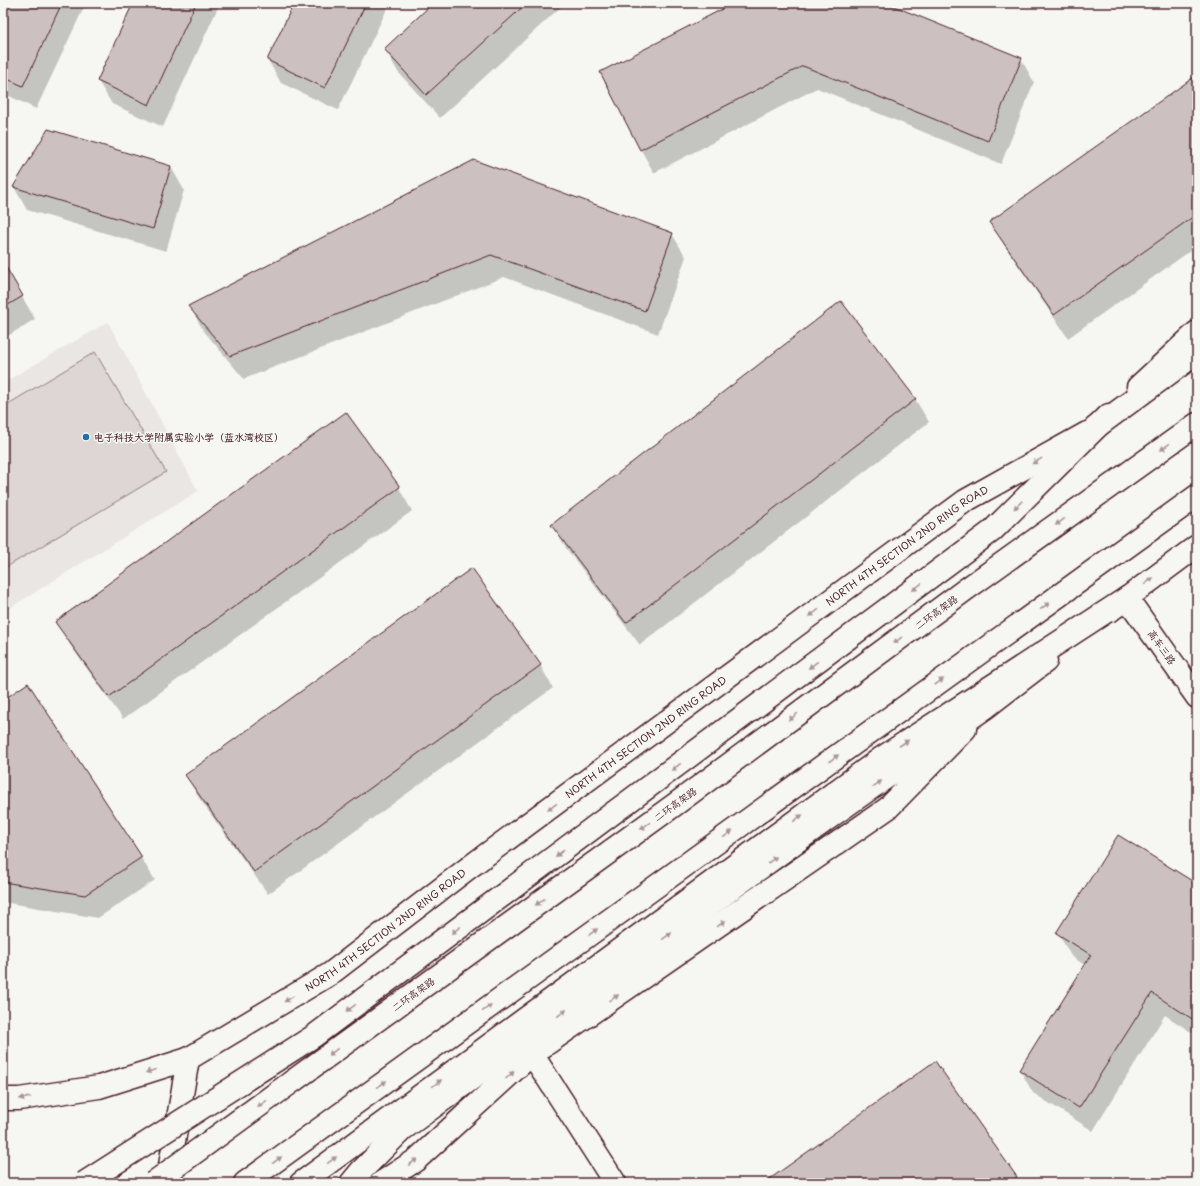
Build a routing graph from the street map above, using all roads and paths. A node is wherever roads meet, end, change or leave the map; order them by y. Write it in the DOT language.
graph roads {
  1 [pos="1197,332"];
  2 [pos="1197,353"];
  3 [pos="1197,424"];
  4 [pos="1095,428"];
  5 [pos="1197,496"];
  6 [pos="1197,546"];
  7 [pos="1126,598"];
  8 [pos="1197,697"];
  9 [pos="531,1045"];
  10 [pos="188,1059"];
  11 [pos="3,1099"];
  12 [pos="84,1183"];
  13 [pos="153,1183"];
  14 [pos="167,1183"];
  15 [pos="245,1183"];
  16 [pos="301,1183"];
  17 [pos="351,1183"];
  18 [pos="381,1183"];
  19 [pos="615,1183"];
  1 -- 4 [label="main road, NORTH 4TH SECTION 2ND RING ROAD"];
  2 -- 4 [label="main road"];
  3 -- 13 [label="main road, 二环高架路, one-way, bridge"];
  4 -- 10 [label="main road, NORTH 4TH SECTION 2ND RING ROAD, one-way"];
  4 -- 12 [label="main road, one-way, bridge"];
  15 -- 5 [label="main road, one-way"];
  7 -- 6 [label="main road, one-way"];
  7 -- 8 [label="main road, 高车三路"];
  9 -- 7 [label="main road, one-way"];
  16 -- 7 [label="main road, one-way"];
  9 -- 17 [label="main road"];
  18 -- 9 [label="main road, one-way"];
  9 -- 19 [label="main road"];
  10 -- 11 [label="main road, NORTH 4TH SECTION 2ND RING ROAD, one-way"];
  10 -- 14 [label="main road"];
}
